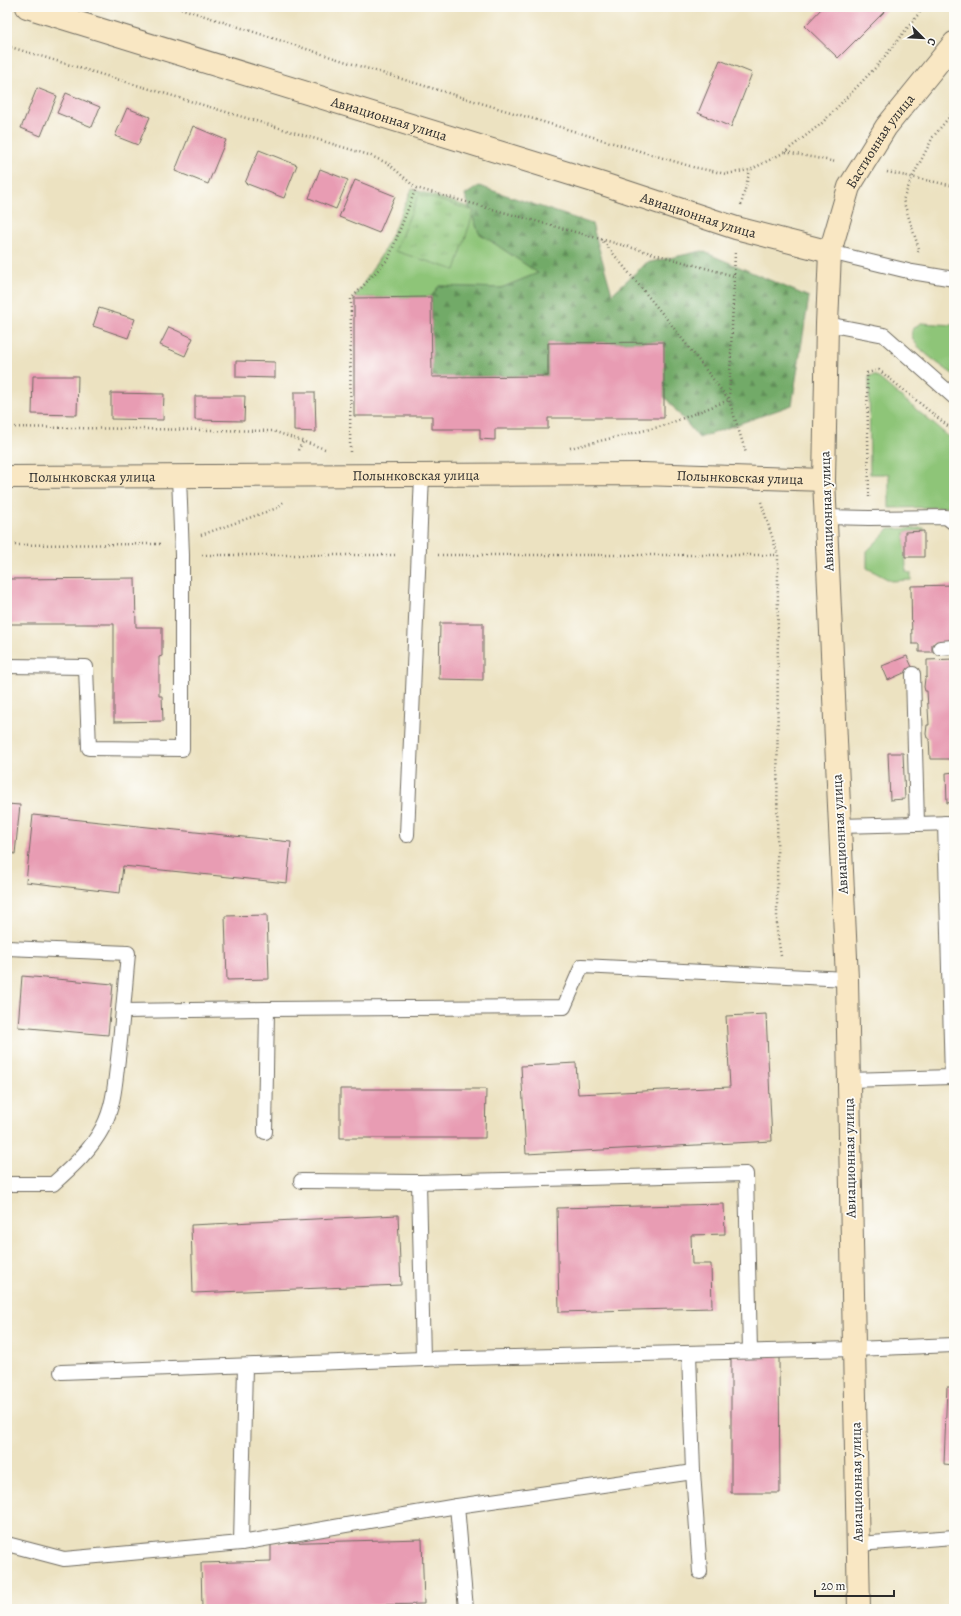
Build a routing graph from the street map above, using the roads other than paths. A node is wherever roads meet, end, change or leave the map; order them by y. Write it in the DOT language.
graph roads {
  1 [pos="27,7"];
  2 [pos="954,43"];
  3 [pos="830,252"];
  4 [pos="954,279"];
  5 [pos="827,324"];
  6 [pos="954,397"];
  7 [pos="422,475"];
  8 [pos="7,476"];
  9 [pos="179,477"];
  10 [pos="824,480"];
  11 [pos="826,517"];
  12 [pos="954,523"];
  13 [pos="7,666"];
  14 [pos="913,674"];
  15 [pos="950,823"];
  16 [pos="917,824"];
  17 [pos="840,826"];
  18 [pos="407,835"];
  19 [pos="7,948"];
  20 [pos="847,979"];
  21 [pos="267,1009"];
  22 [pos="124,1011"];
  23 [pos="953,1078"];
  24 [pos="849,1080"];
  25 [pos="265,1132"];
  26 [pos="301,1181"];
  27 [pos="419,1182"];
  28 [pos="7,1184"];
  29 [pos="954,1344"];
  30 [pos="854,1349"];
  31 [pos="750,1352"];
  32 [pos="689,1353"];
  33 [pos="423,1360"];
  34 [pos="245,1366"];
  35 [pos="61,1372"];
  36 [pos="693,1472"];
  37 [pos="457,1506"];
  38 [pos="954,1537"];
  39 [pos="241,1543"];
  40 [pos="7,1544"];
  41 [pos="858,1544"];
  42 [pos="700,1572"];
  43 [pos="466,1609"];
  44 [pos="859,1609"];
  1 -- 3 [label="main road, Авиационная улица"];
  2 -- 3 [label="main road, Бастионная улица"];
  3 -- 4 [label="lane"];
  3 -- 5 [label="main road, Авиационная улица"];
  5 -- 6 [label="lane"];
  5 -- 10 [label="main road, Авиационная улица"];
  7 -- 9 [label="main road, Полынковская улица"];
  7 -- 10 [label="main road, Полынковская улица"];
  7 -- 18 [label="lane"];
  8 -- 9 [label="main road, Полынковская улица"];
  9 -- 13 [label="lane"];
  10 -- 11 [label="main road, Авиационная улица"];
  11 -- 12 [label="lane"];
  11 -- 17 [label="main road, Авиационная улица"];
  14 -- 16 [label="lane"];
  15 -- 16 [label="lane"];
  15 -- 23 [label="lane"];
  16 -- 17 [label="lane"];
  17 -- 20 [label="main road, Авиационная улица"];
  19 -- 22 [label="lane"];
  20 -- 21 [label="lane"];
  20 -- 24 [label="main road, Авиационная улица"];
  21 -- 22 [label="lane"];
  21 -- 25 [label="lane"];
  22 -- 28 [label="lane"];
  23 -- 24 [label="lane"];
  24 -- 30 [label="main road, Авиационная улица"];
  26 -- 27 [label="lane"];
  27 -- 31 [label="lane"];
  27 -- 33 [label="lane"];
  29 -- 30 [label="lane"];
  30 -- 31 [label="lane"];
  30 -- 41 [label="main road, Авиационная улица"];
  31 -- 32 [label="lane"];
  32 -- 33 [label="lane"];
  32 -- 36 [label="lane"];
  33 -- 34 [label="lane"];
  34 -- 35 [label="lane"];
  34 -- 39 [label="lane"];
  36 -- 37 [label="lane"];
  36 -- 42 [label="lane"];
  37 -- 39 [label="lane"];
  37 -- 43 [label="lane"];
  38 -- 41 [label="lane"];
  39 -- 40 [label="lane"];
  41 -- 44 [label="main road, Авиационная улица"];
}
